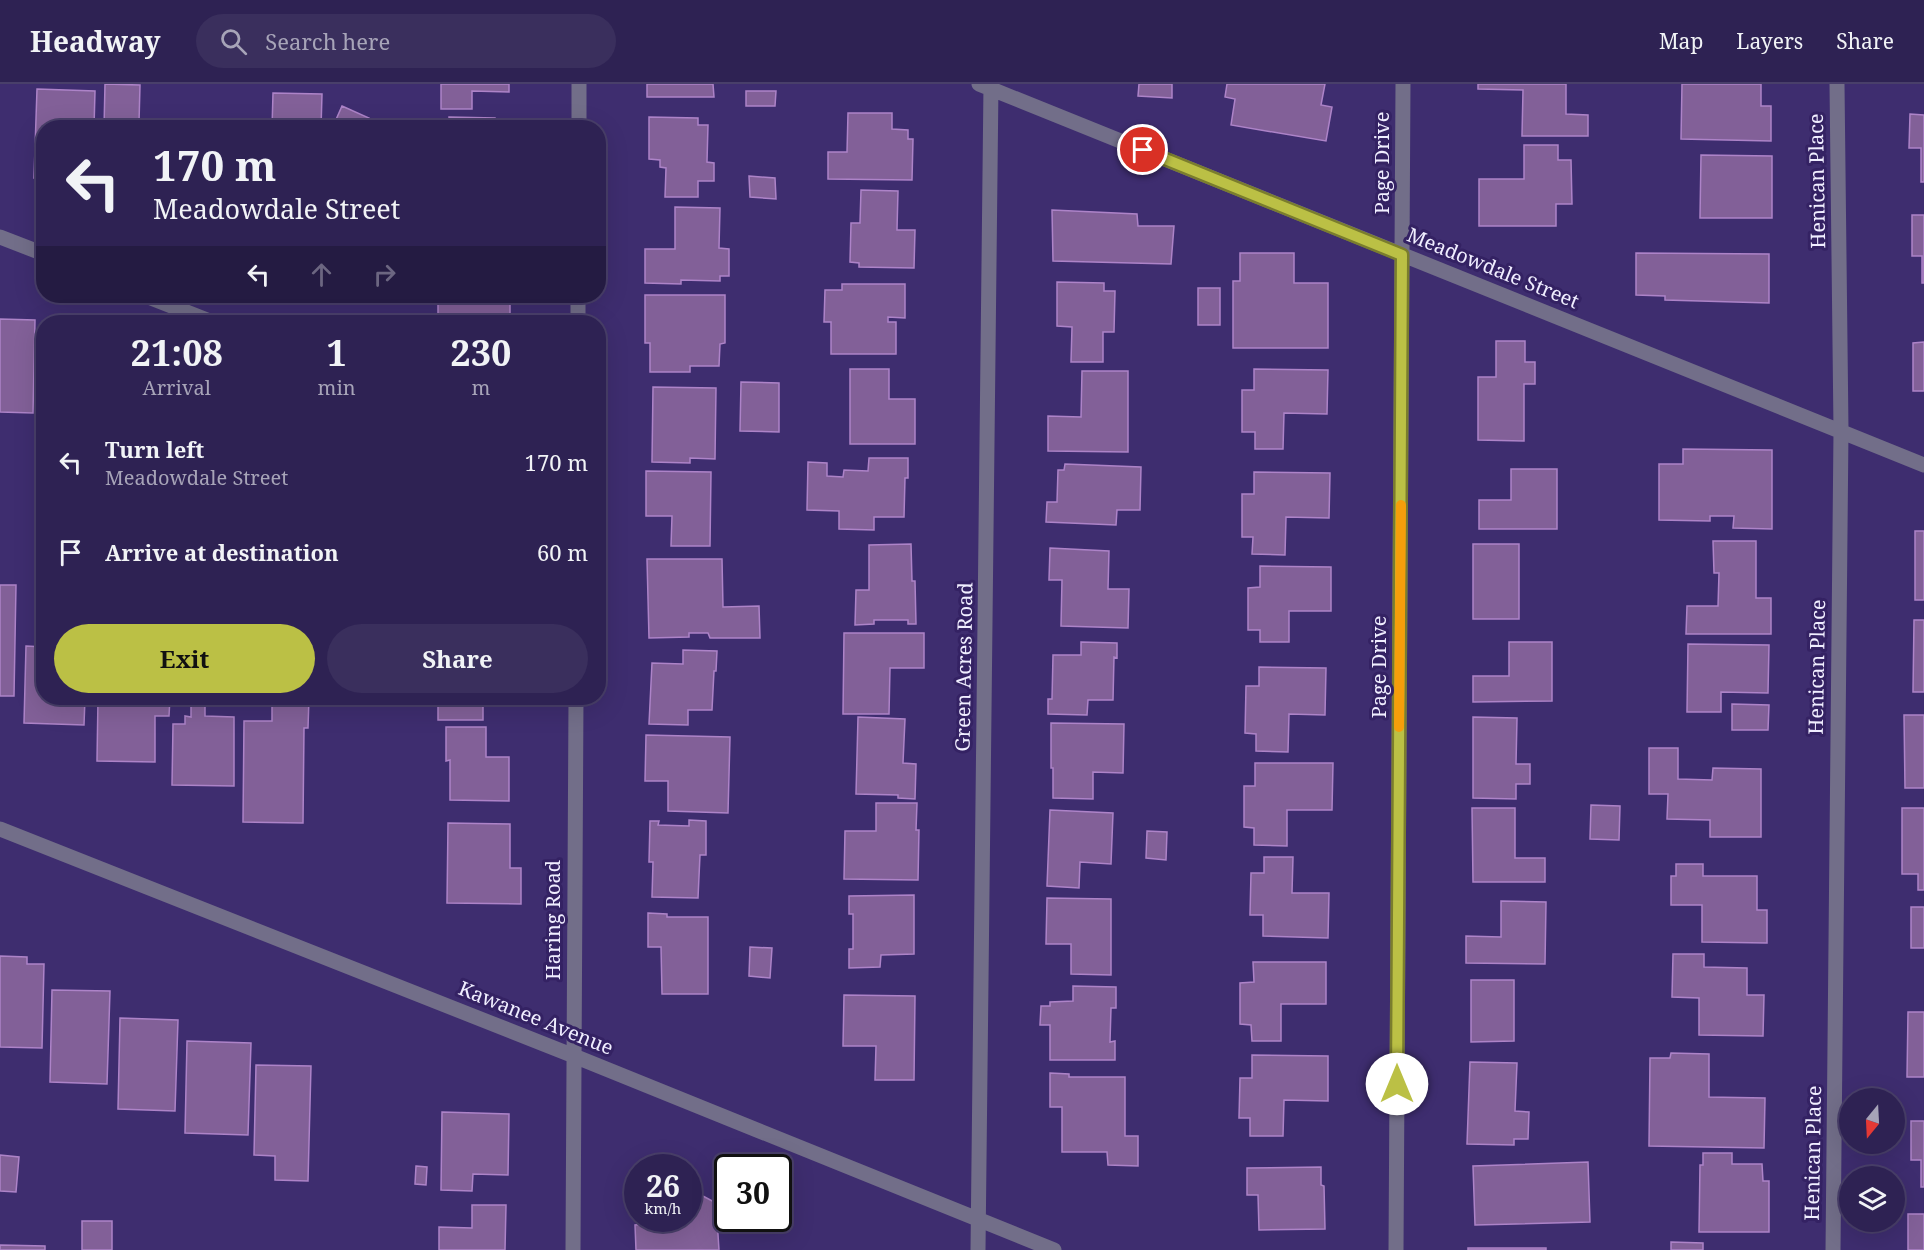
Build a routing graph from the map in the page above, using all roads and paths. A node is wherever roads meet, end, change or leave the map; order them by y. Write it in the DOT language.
graph roads {
  1 [pos="579,84"];
  2 [pos="1403,84"];
  3 [pos="1837,84"];
  4 [pos="987,86"];
  5 [pos="579,120"];
  6 [pos="0,237"];
  7 [pos="36,251"];
  8 [pos="1402,255"];
  9 [pos="164,303"];
  10 [pos="194,315"];
  11 [pos="1840,430"];
  12 [pos="1924,465"];
  13 [pos="576,705"];
  14 [pos="0,829"];
  15 [pos="574,1056"];
  16 [pos="978,1219"];
  17 [pos="573,1250"];
  18 [pos="978,1250"];
  19 [pos="1054,1250"];
  20 [pos="1396,1250"];
  21 [pos="1833,1250"];
  1 -- 5 [label="street"];
  2 -- 8 [label="street, Page Drive"];
  3 -- 11 [label="street, Henican Place"];
  4 -- 8 [label="street, Meadowdale Street"];
  4 -- 16 [label="street, Green Acres Road"];
  6 -- 7 [label="street"];
  8 -- 11 [label="street, Meadowdale Street"];
  8 -- 20 [label="street, Page Drive"];
  9 -- 10 [label="street"];
  11 -- 12 [label="street, Meadowdale Street"];
  11 -- 21 [label="street, Henican Place"];
  13 -- 15 [label="street, Haring Road"];
  14 -- 15 [label="street, Kawanee Avenue"];
  15 -- 16 [label="street, Kawanee Avenue"];
  15 -- 17 [label="street, Haring Road"];
  16 -- 18 [label="street, Green Acres Road"];
  16 -- 19 [label="street, Kawanee Avenue"];
}
